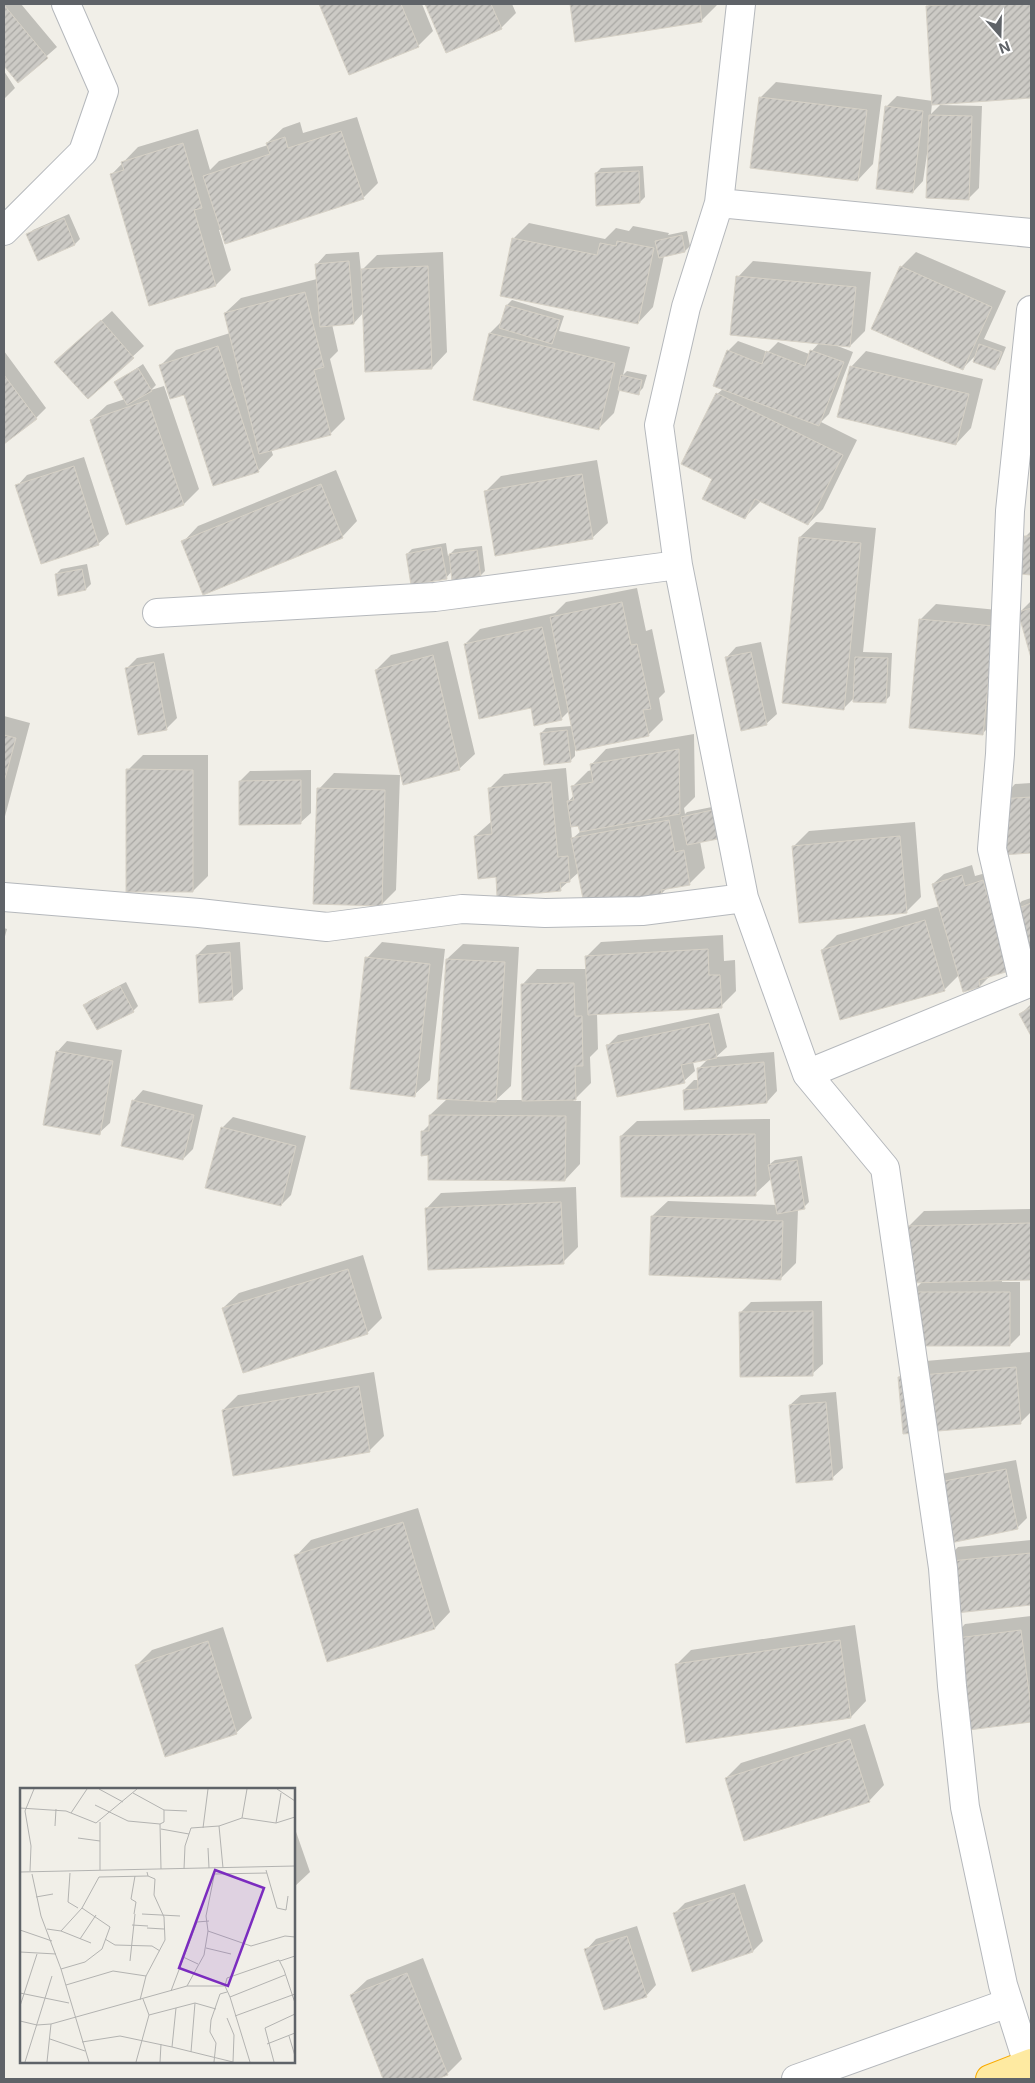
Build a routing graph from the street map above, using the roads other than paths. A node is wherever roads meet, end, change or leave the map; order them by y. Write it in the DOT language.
graph roads {
  1 [pos="66,4"];
  2 [pos="741,4"];
  3 [pos="719,203"];
  4 [pos="4,231"];
  5 [pos="1031,232"];
  6 [pos="1031,310"];
  7 [pos="678,565"];
  8 [pos="157,613"];
  9 [pos="4,896"];
  10 [pos="744,898"];
  11 [pos="807,1074"];
  12 [pos="1008,2003"];
  13 [pos="1030,2064"];
  14 [pos="796,2079"];
  15 [pos="990,2079"];
  1 -- 4 [label="street"];
  2 -- 3 [label="street"];
  3 -- 5 [label="street"];
  3 -- 7 [label="street"];
  6 -- 11 [label="street"];
  7 -- 8 [label="street"];
  7 -- 10 [label="street"];
  9 -- 10 [label="street"];
  10 -- 11 [label="street"];
  11 -- 12 [label="street"];
  12 -- 13 [label="street"];
  12 -- 14 [label="street"];
  13 -- 15 [label="highway"];
}
